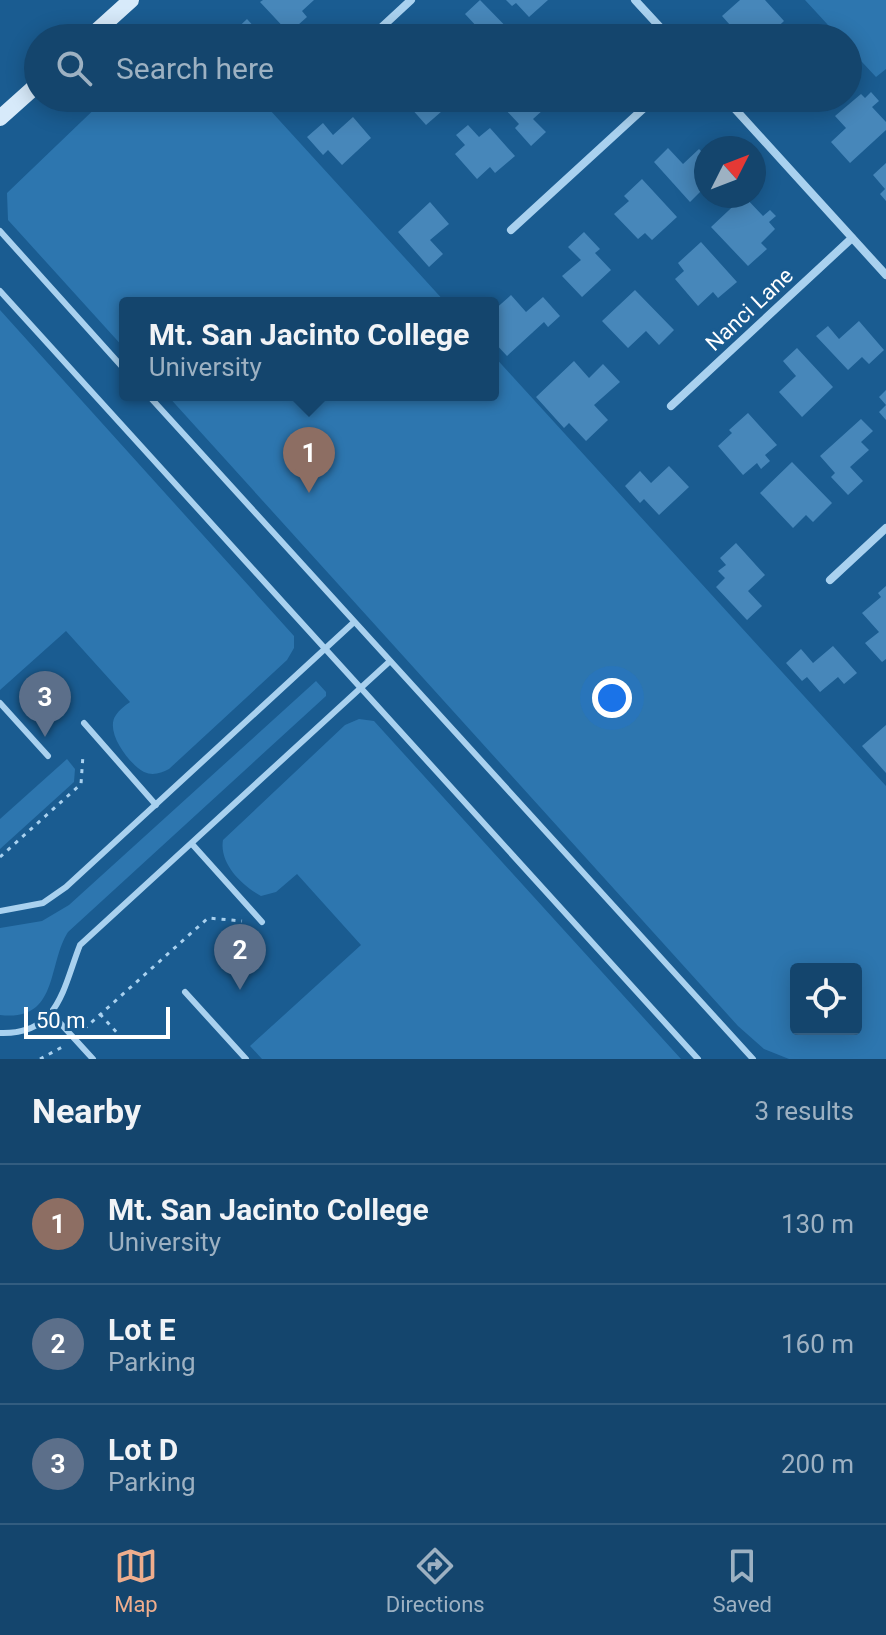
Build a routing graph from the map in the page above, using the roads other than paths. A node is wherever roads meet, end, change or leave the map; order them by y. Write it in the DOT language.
graph roads {
  1 [pos="131,0"];
  2 [pos="411,0"];
  3 [pos="635,0"];
  4 [pos="104,24"];
  5 [pos="385,24"];
  6 [pos="657,24"];
  7 [pos="24,97"];
  8 [pos="640,112"];
  9 [pos="738,112"];
  10 [pos="0,118"];
  11 [pos="511,230"];
  12 [pos="0,231"];
  13 [pos="852,238"];
  14 [pos="886,275"];
  15 [pos="0,291"];
  16 [pos="119,363"];
  17 [pos="153,401"];
  18 [pos="671,406"];
  19 [pos="886,528"];
  20 [pos="830,580"];
  21 [pos="353,623"];
  22 [pos="325,649"];
  23 [pos="389,662"];
  24 [pos="361,688"];
  25 [pos="0,703"];
  26 [pos="84,723"];
  27 [pos="48,756"];
  28 [pos="156,805"];
  29 [pos="192,844"];
  30 [pos="0,911"];
  31 [pos="262,922"];
  32 [pos="185,992"];
  33 [pos="51,1013"];
  34 [pos="0,1033"];
  35 [pos="93,1059"];
  36 [pos="246,1059"];
  37 [pos="698,1059"];
  38 [pos="753,1059"];
  1 -- 4 [label="main road"];
  2 -- 5 [label="street"];
  3 -- 6 [label="street"];
  7 -- 10 [label="main road"];
  8 -- 11 [label="street"];
  9 -- 13 [label="street"];
  12 -- 16 [label="lane"];
  13 -- 14 [label="street"];
  13 -- 18 [label="street, Nanci Lane"];
  15 -- 22 [label="lane"];
  17 -- 21 [label="lane"];
  19 -- 20 [label="street"];
  21 -- 22 [label="lane"];
  21 -- 23 [label="lane"];
  22 -- 24 [label="lane"];
  22 -- 28 [label="lane"];
  23 -- 24 [label="lane"];
  23 -- 38 [label="lane"];
  24 -- 29 [label="lane"];
  24 -- 37 [label="lane"];
  25 -- 27 [label="lane"];
  26 -- 28 [label="lane"];
  28 -- 30 [label="lane"];
  29 -- 31 [label="lane"];
  29 -- 33 [label="lane"];
  32 -- 36 [label="lane"];
  33 -- 34 [label="lane"];
  33 -- 35 [label="lane"];
}
